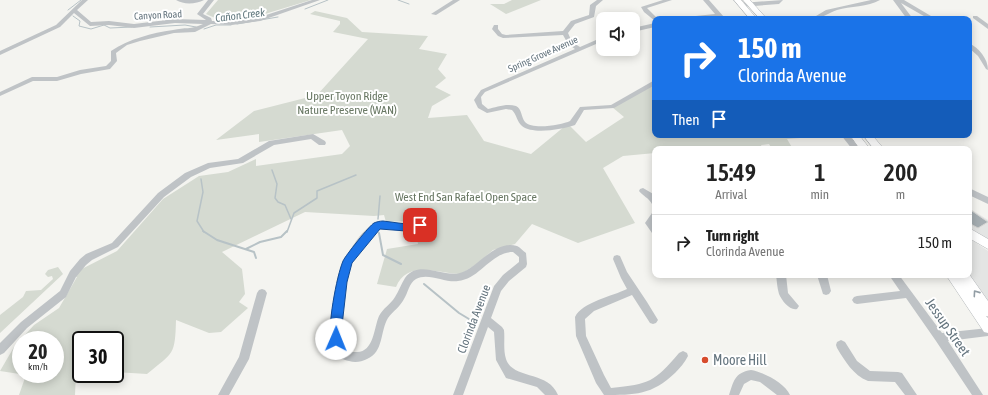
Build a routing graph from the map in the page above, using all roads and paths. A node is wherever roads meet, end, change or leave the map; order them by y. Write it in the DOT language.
graph roads {
  1 [pos="85,0"];
  2 [pos="180,0"];
  3 [pos="201,0"];
  4 [pos="211,0"];
  5 [pos="317,0"];
  6 [pos="456,0"];
  7 [pos="600,0"];
  8 [pos="669,0"];
  9 [pos="706,0"];
  10 [pos="780,0"];
  11 [pos="877,0"];
  12 [pos="896,0"];
  13 [pos="900,0"];
  14 [pos="743,2"];
  15 [pos="74,10"];
  16 [pos="434,14"];
  17 [pos="652,16"];
  18 [pos="719,16"];
  19 [pos="752,16"];
  20 [pos="760,16"];
  21 [pos="819,16"];
  22 [pos="908,16"];
  23 [pos="928,16"];
  24 [pos="975,17"];
  25 [pos="985,22"];
  26 [pos="209,23"];
  27 [pos="496,26"];
  28 [pos="652,26"];
  29 [pos="988,27"];
  30 [pos="640,28"];
  31 [pos="566,33"];
  32 [pos="596,42"];
  33 [pos="972,48"];
  34 [pos="580,49"];
  35 [pos="0,52"];
  36 [pos="988,68"];
  37 [pos="652,84"];
  38 [pos="0,94"];
  39 [pos="849,138"];
  40 [pos="869,138"];
  41 [pos="322,143"];
  42 [pos="859,146"];
  43 [pos="877,146"];
  44 [pos="643,192"];
  45 [pos="972,193"];
  46 [pos="652,197"];
  47 [pos="988,201"];
  48 [pos="652,218"];
  49 [pos="420,225"];
  50 [pos="652,227"];
  51 [pos="972,234"];
  52 [pos="988,245"];
  53 [pos="617,259"];
  54 [pos="781,278"];
  55 [pos="823,278"];
  56 [pos="896,278"];
  57 [pos="954,278"];
  58 [pos="965,278"];
  59 [pos="633,290"];
  60 [pos="826,291"];
  61 [pos="262,293"];
  62 [pos="908,294"];
  63 [pos="857,300"];
  64 [pos="794,306"];
  65 [pos="988,310"];
  66 [pos="653,320"];
  67 [pos="487,321"];
  68 [pos="988,328"];
  69 [pos="988,332"];
  70 [pos="940,338"];
  71 [pos="841,345"];
  72 [pos="0,350"];
  73 [pos="683,356"];
  74 [pos="610,394"];
  75 [pos="222,395"];
  76 [pos="458,395"];
  77 [pos="553,395"];
  78 [pos="734,395"];
  79 [pos="785,395"];
  80 [pos="912,395"];
  81 [pos="978,395"];
  1 -- 15 [label="street"];
  2 -- 3 [label="street"];
  4 -- 26 [label="street"];
  5 -- 26 [label="street, Canyon Road"];
  6 -- 16 [label="street"];
  7 -- 31 [label="street"];
  8 -- 17 [label="street"];
  9 -- 18 [label="street"];
  10 -- 14 [label="street"];
  11 -- 21 [label="street"];
  12 -- 22 [label="street"];
  13 -- 23 [label="street"];
  14 -- 19 [label="main road"];
  14 -- 20 [label="main road"];
  15 -- 26 [label="street, Canyon Road"];
  15 -- 35 [label="street"];
  24 -- 25 [label="street"];
  25 -- 29 [label="street"];
  26 -- 38 [label="street"];
  27 -- 31 [label="street"];
  28 -- 30 [label="street"];
  31 -- 34 [label="street"];
  32 -- 34 [label="street, Spring Grove Avenue"];
  33 -- 36 [label="street"];
  34 -- 37 [label="street, Spring Grove Avenue"];
  39 -- 42 [label="street"];
  40 -- 43 [label="main road"];
  41 -- 72 [label="street"];
  44 -- 46 [label="street"];
  45 -- 47 [label="street"];
  48 -- 50 [label="street"];
  49 -- 67 [label="street, Clorinda Avenue"];
  51 -- 52 [label="main road"];
  53 -- 59 [label="street"];
  54 -- 64 [label="street"];
  55 -- 60 [label="street"];
  56 -- 62 [label="street, Jessup Street"];
  57 -- 68 [label="main road"];
  65 -- 58 [label="main road, one-way"];
  59 -- 66 [label="street"];
  59 -- 74 [label="street"];
  61 -- 75 [label="street"];
  62 -- 63 [label="street"];
  62 -- 70 [label="street, Jessup Street"];
  67 -- 76 [label="street, Clorinda Avenue"];
  67 -- 77 [label="street"];
  69 -- 70 [label="street"];
  70 -- 81 [label="street, Jessup Street"];
  71 -- 80 [label="street"];
  73 -- 74 [label="street"];
  78 -- 79 [label="street"];
}
